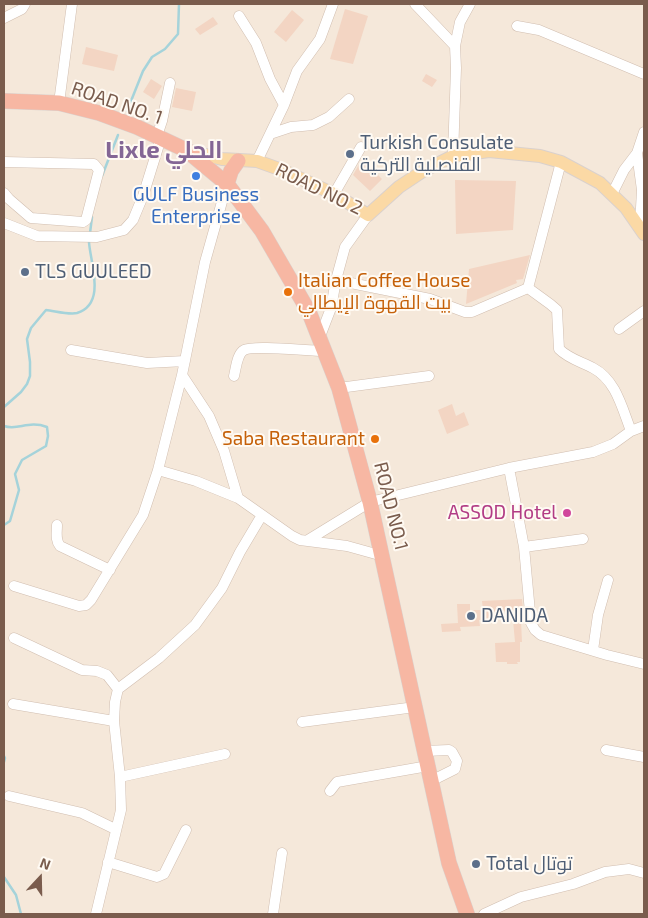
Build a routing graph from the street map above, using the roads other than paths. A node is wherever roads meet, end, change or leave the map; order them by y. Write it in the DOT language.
graph roads {
  1 [pos="25,4"];
  2 [pos="72,4"];
  3 [pos="334,4"];
  4 [pos="415,4"];
  5 [pos="470,4"];
  6 [pos="238,16"];
  7 [pos="4,18"];
  8 [pos="516,26"];
  9 [pos="455,46"];
  10 [pos="644,74"];
  11 [pos="170,83"];
  12 [pos="349,99"];
  13 [pos="4,101"];
  14 [pos="59,103"];
  15 [pos="284,105"];
  16 [pos="644,132"];
  17 [pos="270,134"];
  18 [pos="159,137"];
  19 [pos="361,147"];
  20 [pos="186,150"];
  21 [pos="637,153"];
  22 [pos="453,156"];
  23 [pos="238,161"];
  24 [pos="4,162"];
  25 [pos="257,162"];
  26 [pos="561,162"];
  27 [pos="227,184"];
  28 [pos="643,190"];
  29 [pos="4,193"];
  30 [pos="334,194"];
  31 [pos="612,194"];
  32 [pos="368,215"];
  33 [pos="31,218"];
  34 [pos="4,223"];
  35 [pos="642,230"];
  36 [pos="25,232"];
  37 [pos="336,280"];
  38 [pos="528,288"];
  39 [pos="644,311"];
  40 [pos="619,329"];
  41 [pos="322,345"];
  42 [pos="71,350"];
  43 [pos="184,361"];
  44 [pos="182,375"];
  45 [pos="234,376"];
  46 [pos="429,376"];
  47 [pos="339,388"];
  48 [pos="644,426"];
  49 [pos="631,430"];
  50 [pos="509,468"];
  51 [pos="158,470"];
  52 [pos="238,498"];
  53 [pos="370,502"];
  54 [pos="262,516"];
  55 [pos="57,525"];
  56 [pos="583,539"];
  57 [pos="308,540"];
  58 [pos="524,548"];
  59 [pos="383,556"];
  60 [pos="110,570"];
  61 [pos="608,580"];
  62 [pos="14,586"];
  63 [pos="14,638"];
  64 [pos="593,650"];
  65 [pos="644,664"];
  66 [pos="118,689"];
  67 [pos="13,704"];
  68 [pos="415,707"];
  69 [pos="114,721"];
  70 [pos="302,722"];
  71 [pos="606,750"];
  72 [pos="426,751"];
  73 [pos="225,754"];
  74 [pos="644,757"];
  75 [pos="428,766"];
  76 [pos="120,777"];
  77 [pos="431,782"];
  78 [pos="330,791"];
  79 [pos="9,796"];
  80 [pos="115,829"];
  81 [pos="186,830"];
  82 [pos="282,853"];
  83 [pos="108,862"];
  84 [pos="644,873"];
  85 [pos="96,914"];
  86 [pos="274,914"];
  87 [pos="467,914"];
  88 [pos="484,914"];
  1 -- 7 [label="street"];
  2 -- 14 [label="street"];
  3 -- 15 [label="street"];
  4 -- 9 [label="street"];
  5 -- 9 [label="street"];
  6 -- 15 [label="street"];
  8 -- 10 [label="street"];
  9 -- 22 [label="street"];
  11 -- 18 [label="street"];
  12 -- 17 [label="street"];
  13 -- 14 [label="highway, ROAD NO. 1"];
  14 -- 18 [label="highway, ROAD NO. 1"];
  15 -- 17 [label="street"];
  16 -- 21 [label="street"];
  17 -- 25 [label="street"];
  18 -- 20 [label="highway, ROAD NO. 1"];
  18 -- 36 [label="street"];
  19 -- 30 [label="street"];
  20 -- 23 [label="main road, ROAD NO 2"];
  20 -- 27 [label="highway, ROAD NO.1"];
  21 -- 28 [label="street"];
  21 -- 31 [label="street"];
  22 -- 26 [label="main road, ROAD NO 2"];
  22 -- 32 [label="main road, ROAD NO 2"];
  23 -- 25 [label="main road, ROAD NO 2"];
  23 -- 27 [label="highway"];
  24 -- 33 [label="street"];
  25 -- 30 [label="main road, ROAD NO 2"];
  26 -- 31 [label="main road, ROAD NO 2"];
  26 -- 38 [label="street"];
  27 -- 41 [label="highway, ROAD NO.1"];
  27 -- 43 [label="street"];
  28 -- 35 [label="street"];
  29 -- 33 [label="street"];
  30 -- 32 [label="main road, ROAD NO 2"];
  31 -- 35 [label="main road, ROAD NO 2"];
  32 -- 37 [label="street"];
  33 -- 36 [label="street"];
  34 -- 36 [label="street"];
  37 -- 38 [label="street"];
  37 -- 41 [label="street"];
  38 -- 49 [label="street"];
  39 -- 40 [label="street"];
  41 -- 45 [label="street"];
  41 -- 47 [label="highway, ROAD NO.1"];
  42 -- 43 [label="street"];
  43 -- 44 [label="street"];
  44 -- 51 [label="street"];
  44 -- 52 [label="street"];
  46 -- 47 [label="street"];
  47 -- 53 [label="highway, ROAD NO.1"];
  48 -- 49 [label="street"];
  49 -- 50 [label="street"];
  50 -- 53 [label="street"];
  50 -- 58 [label="street"];
  51 -- 52 [label="street"];
  51 -- 60 [label="street"];
  52 -- 54 [label="street"];
  53 -- 57 [label="street"];
  53 -- 59 [label="highway, ROAD NO.1"];
  54 -- 57 [label="street"];
  54 -- 66 [label="street"];
  55 -- 60 [label="street"];
  56 -- 58 [label="street"];
  57 -- 59 [label="street"];
  58 -- 64 [label="street"];
  59 -- 68 [label="highway, ROAD NO.1"];
  60 -- 62 [label="street"];
  61 -- 64 [label="street"];
  63 -- 66 [label="street"];
  64 -- 65 [label="street"];
  66 -- 69 [label="street"];
  67 -- 69 [label="street"];
  68 -- 70 [label="street"];
  68 -- 72 [label="highway, ROAD NO.1"];
  69 -- 76 [label="street"];
  71 -- 74 [label="street"];
  72 -- 75 [label="highway, ROAD NO.1"];
  72 -- 77 [label="street"];
  73 -- 76 [label="street"];
  75 -- 77 [label="highway, ROAD NO.1"];
  75 -- 78 [label="street"];
  76 -- 80 [label="street"];
  77 -- 87 [label="highway, ROAD NO.1"];
  79 -- 80 [label="street"];
  80 -- 83 [label="street"];
  81 -- 83 [label="street"];
  82 -- 86 [label="street"];
  83 -- 85 [label="street"];
  84 -- 88 [label="street"];
}
